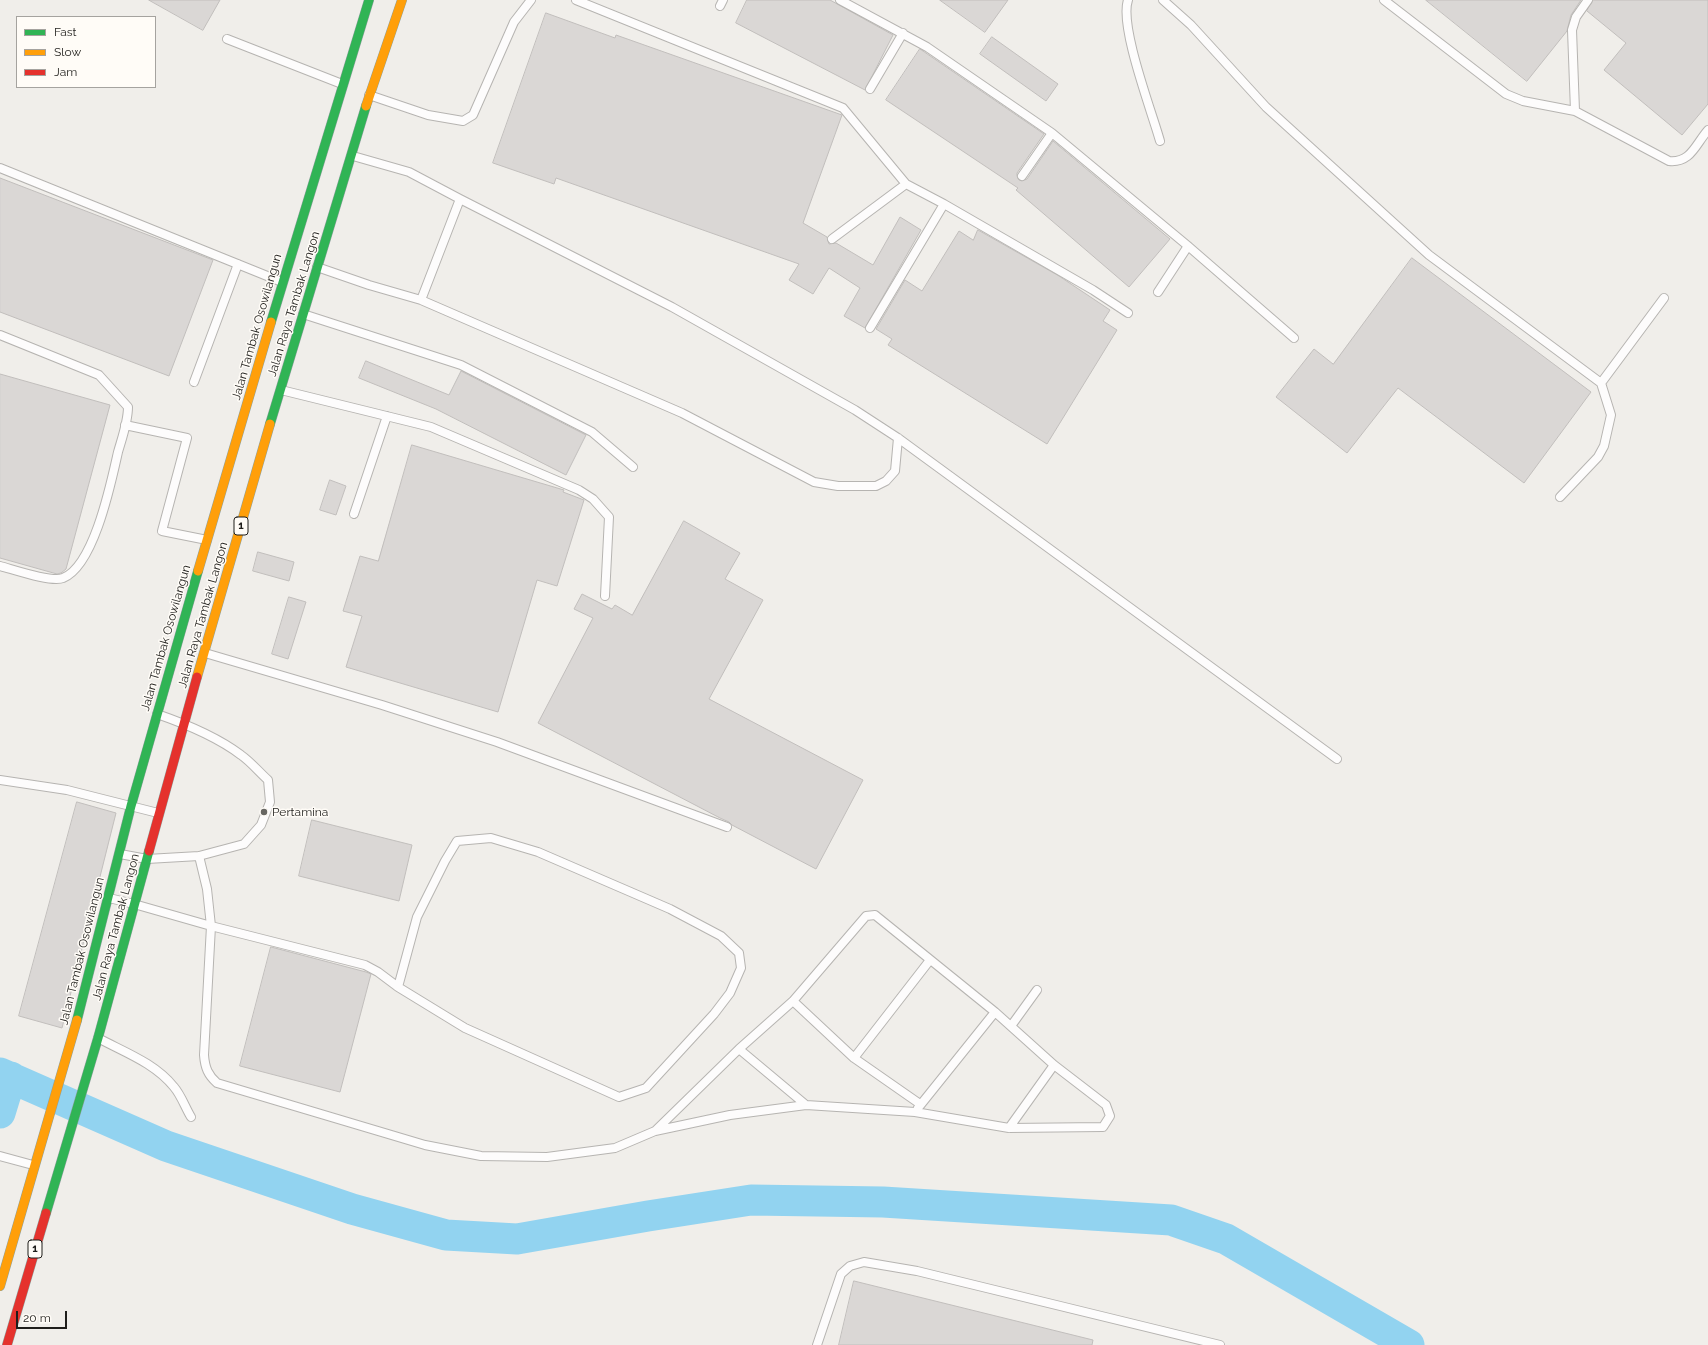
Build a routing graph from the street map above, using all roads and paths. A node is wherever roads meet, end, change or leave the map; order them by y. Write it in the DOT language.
graph roads {
  1 [pos="369,0"];
  2 [pos="402,0"];
  3 [pos="531,0"];
  4 [pos="576,0"];
  5 [pos="840,0"];
  6 [pos="1128,0"];
  7 [pos="1163,0"];
  8 [pos="1384,0"];
  9 [pos="1588,0"];
  10 [pos="903,33"];
  11 [pos="228,39"];
  12 [pos="343,84"];
  13 [pos="870,89"];
  14 [pos="369,95"];
  15 [pos="1575,111"];
  16 [pos="1052,133"];
  17 [pos="1707,134"];
  18 [pos="1160,141"];
  19 [pos="352,156"];
  20 [pos="0,168"];
  21 [pos="1022,176"];
  22 [pos="906,184"];
  23 [pos="460,200"];
  24 [pos="944,204"];
  25 [pos="832,239"];
  26 [pos="1188,246"];
  27 [pos="238,264"];
  28 [pos="317,267"];
  29 [pos="282,282"];
  30 [pos="1158,292"];
  31 [pos="1664,298"];
  32 [pos="421,300"];
  33 [pos="1128,313"];
  34 [pos="302,314"];
  35 [pos="870,328"];
  36 [pos="0,335"];
  37 [pos="1294,338"];
  38 [pos="194,382"];
  39 [pos="1601,383"];
  40 [pos="280,390"];
  41 [pos="387,416"];
  42 [pos="125,425"];
  43 [pos="898,438"];
  44 [pos="633,467"];
  45 [pos="1560,497"];
  46 [pos="354,514"];
  47 [pos="207,540"];
  48 [pos="0,566"];
  49 [pos="606,596"];
  50 [pos="205,653"];
  51 [pos="157,714"];
  52 [pos="184,723"];
  53 [pos="1338,759"];
  54 [pos="0,780"];
  55 [pos="131,806"];
  56 [pos="160,813"];
  57 [pos="727,827"];
  58 [pos="120,854"];
  59 [pos="199,856"];
  60 [pos="147,859"];
  61 [pos="108,898"];
  62 [pos="134,904"];
  63 [pos="211,926"];
  64 [pos="930,960"];
  65 [pos="398,987"];
  66 [pos="1038,990"];
  67 [pos="793,1001"];
  68 [pos="995,1012"];
  69 [pos="1011,1026"];
  70 [pos="98,1038"];
  71 [pos="739,1049"];
  72 [pos="854,1058"];
  73 [pos="1054,1065"];
  74 [pos="920,1104"];
  75 [pos="806,1105"];
  76 [pos="915,1112"];
  77 [pos="191,1116"];
  78 [pos="1010,1128"];
  79 [pos="655,1131"];
  80 [pos="0,1156"];
  81 [pos="34,1166"];
  82 [pos="0,1286"];
  83 [pos="7,1345"];
  84 [pos="817,1345"];
  85 [pos="1220,1345"];
  1 -- 12 [label="highway, Jalan Tambak Osowilangun / 1"];
  2 -- 14 [label="highway, Jalan Raya Tambak Langon / 1"];
  3 -- 14 [label="lane"];
  4 -- 22 [label="lane"];
  5 -- 10 [label="lane"];
  6 -- 18 [label="lane"];
  7 -- 39 [label="lane"];
  8 -- 15 [label="lane"];
  9 -- 15 [label="lane"];
  10 -- 13 [label="lane"];
  10 -- 16 [label="lane"];
  11 -- 12 [label="lane"];
  12 -- 29 [label="highway, Jalan Tambak Osowilangun / 1"];
  14 -- 19 [label="highway, Jalan Raya Tambak Langon / 1"];
  15 -- 17 [label="lane"];
  16 -- 21 [label="lane"];
  16 -- 26 [label="lane"];
  19 -- 23 [label="lane"];
  19 -- 28 [label="highway, Jalan Raya Tambak Langon / 1"];
  20 -- 27 [label="lane"];
  22 -- 24 [label="lane"];
  22 -- 25 [label="lane"];
  23 -- 32 [label="lane"];
  23 -- 43 [label="lane"];
  24 -- 33 [label="lane"];
  24 -- 35 [label="lane"];
  26 -- 30 [label="lane"];
  26 -- 37 [label="lane"];
  27 -- 29 [label="lane"];
  27 -- 38 [label="lane"];
  28 -- 32 [label="lane"];
  28 -- 34 [label="highway, Jalan Raya Tambak Langon / 1"];
  29 -- 47 [label="highway, Jalan Tambak Osowilangun / 1"];
  31 -- 39 [label="lane"];
  32 -- 43 [label="lane"];
  34 -- 40 [label="highway, Jalan Raya Tambak Langon / 1"];
  34 -- 44 [label="lane"];
  36 -- 42 [label="lane"];
  39 -- 45 [label="lane"];
  40 -- 41 [label="lane"];
  40 -- 50 [label="highway, Jalan Raya Tambak Langon / 1"];
  41 -- 46 [label="lane"];
  41 -- 49 [label="lane"];
  42 -- 47 [label="lane"];
  42 -- 48 [label="lane"];
  43 -- 53 [label="lane"];
  47 -- 51 [label="highway, Jalan Tambak Osowilangun / 1"];
  50 -- 52 [label="highway, Jalan Raya Tambak Langon / 1"];
  50 -- 57 [label="lane"];
  51 -- 52 [label="lane"];
  51 -- 55 [label="highway, Jalan Tambak Osowilangun / 1"];
  52 -- 56 [label="highway, Jalan Raya Tambak Langon / 1"];
  52 -- 59 [label="lane"];
  54 -- 55 [label="lane"];
  55 -- 56 [label="lane"];
  55 -- 58 [label="highway, Jalan Tambak Osowilangun / 1"];
  56 -- 60 [label="highway, Jalan Raya Tambak Langon / 1"];
  58 -- 60 [label="lane"];
  58 -- 61 [label="highway, Jalan Tambak Osowilangun / 1"];
  59 -- 60 [label="lane"];
  59 -- 63 [label="lane"];
  60 -- 62 [label="highway, Jalan Raya Tambak Langon / 1"];
  61 -- 62 [label="lane"];
  61 -- 81 [label="highway, Jalan Tambak Osowilangun / 1"];
  62 -- 63 [label="lane"];
  62 -- 70 [label="highway, Jalan Raya Tambak Langon / 1"];
  63 -- 65 [label="lane"];
  63 -- 79 [label="lane"];
  64 -- 67 [label="lane"];
  64 -- 68 [label="lane"];
  64 -- 72 [label="lane"];
  65 -- 65 [label="lane"];
  66 -- 69 [label="lane"];
  67 -- 71 [label="lane"];
  67 -- 72 [label="lane"];
  68 -- 69 [label="lane"];
  68 -- 74 [label="lane"];
  69 -- 73 [label="lane"];
  70 -- 77 [label="lane"];
  70 -- 83 [label="highway, Jalan Raya Tambak Langon / 1"];
  71 -- 75 [label="lane"];
  71 -- 79 [label="lane"];
  72 -- 74 [label="lane"];
  73 -- 78 [label="lane"];
  73 -- 78 [label="lane"];
  74 -- 76 [label="lane"];
  75 -- 76 [label="lane"];
  75 -- 79 [label="lane"];
  76 -- 78 [label="lane"];
  80 -- 81 [label="lane"];
  81 -- 82 [label="highway, Jalan Tambak Osowilangun / 1"];
  84 -- 85 [label="lane"];
}
